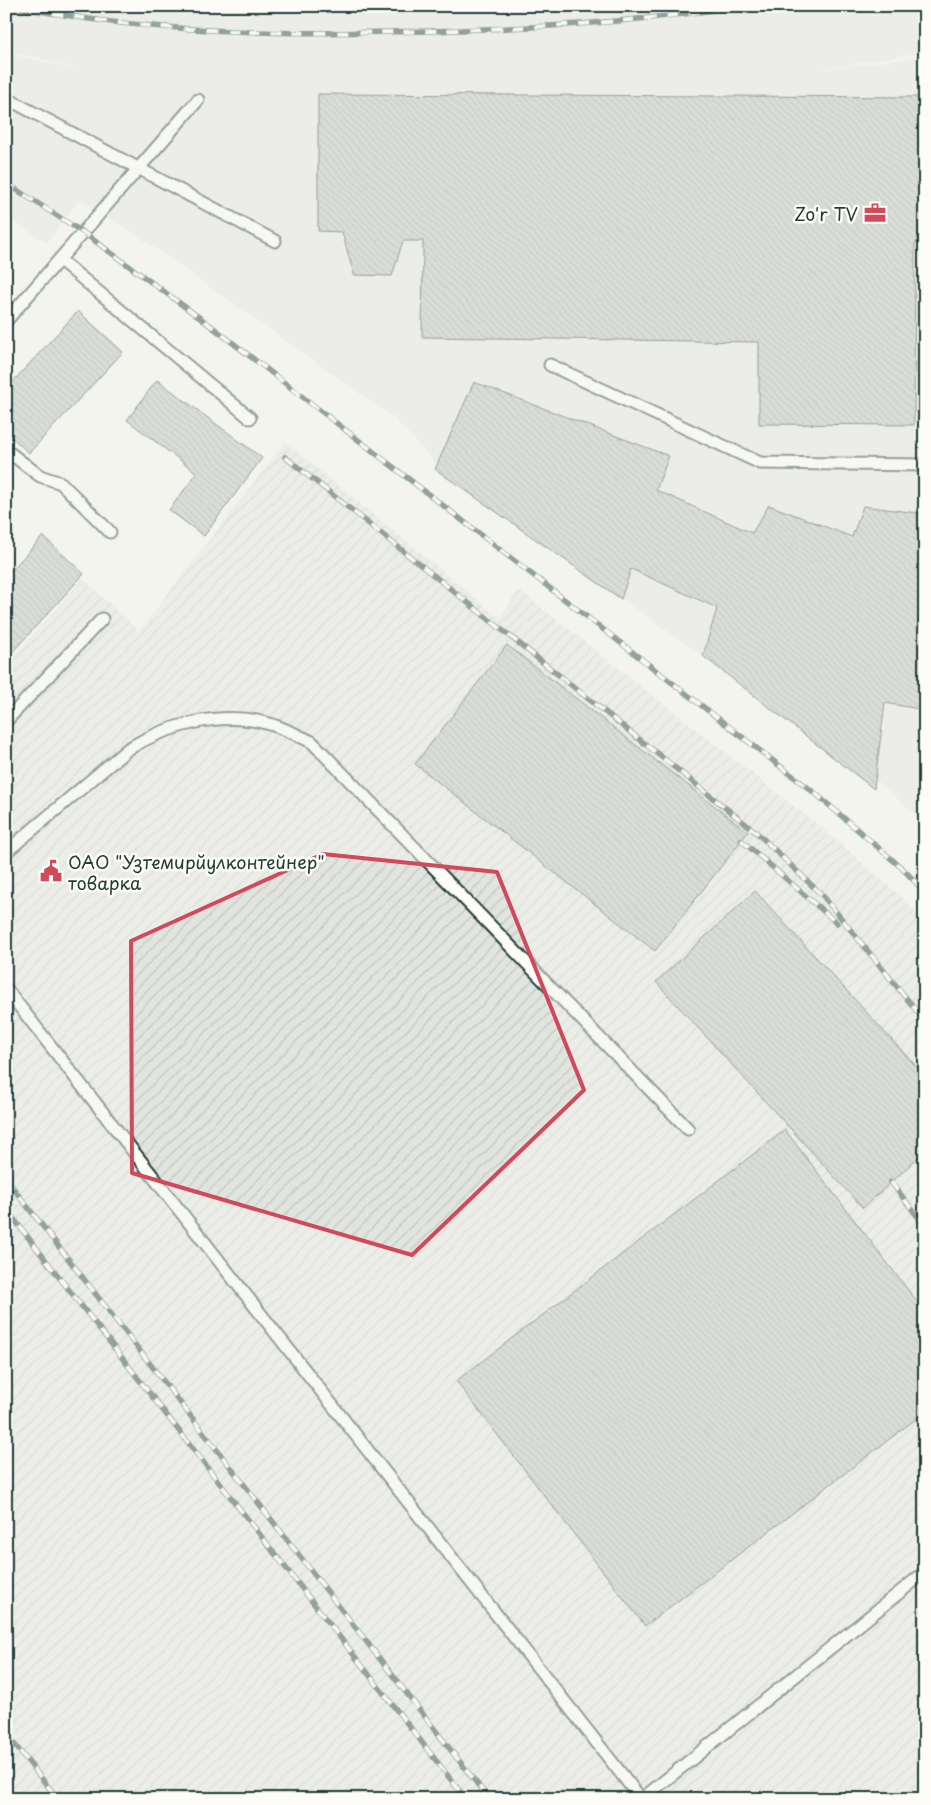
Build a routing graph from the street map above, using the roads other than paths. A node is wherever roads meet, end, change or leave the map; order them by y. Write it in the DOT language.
graph roads {
  1 [pos="6,98"];
  2 [pos="198,100"];
  3 [pos="139,169"];
  4 [pos="275,242"];
  5 [pos="60,260"];
  6 [pos="6,321"];
  7 [pos="550,365"];
  8 [pos="250,418"];
  9 [pos="6,450"];
  10 [pos="925,466"];
  11 [pos="110,532"];
  12 [pos="102,619"];
  13 [pos="6,721"];
  14 [pos="6,852"];
  15 [pos="6,989"];
  16 [pos="688,1129"];
  17 [pos="925,1572"];
  18 [pos="642,1799"];
  1 -- 3 [label="lane"];
  2 -- 3 [label="lane"];
  3 -- 4 [label="lane"];
  3 -- 5 [label="lane"];
  5 -- 6 [label="lane"];
  5 -- 8 [label="lane"];
  7 -- 10 [label="lane"];
  9 -- 11 [label="lane"];
  12 -- 13 [label="lane"];
  14 -- 16 [label="lane"];
  15 -- 18 [label="lane"];
  17 -- 18 [label="lane"];
}
